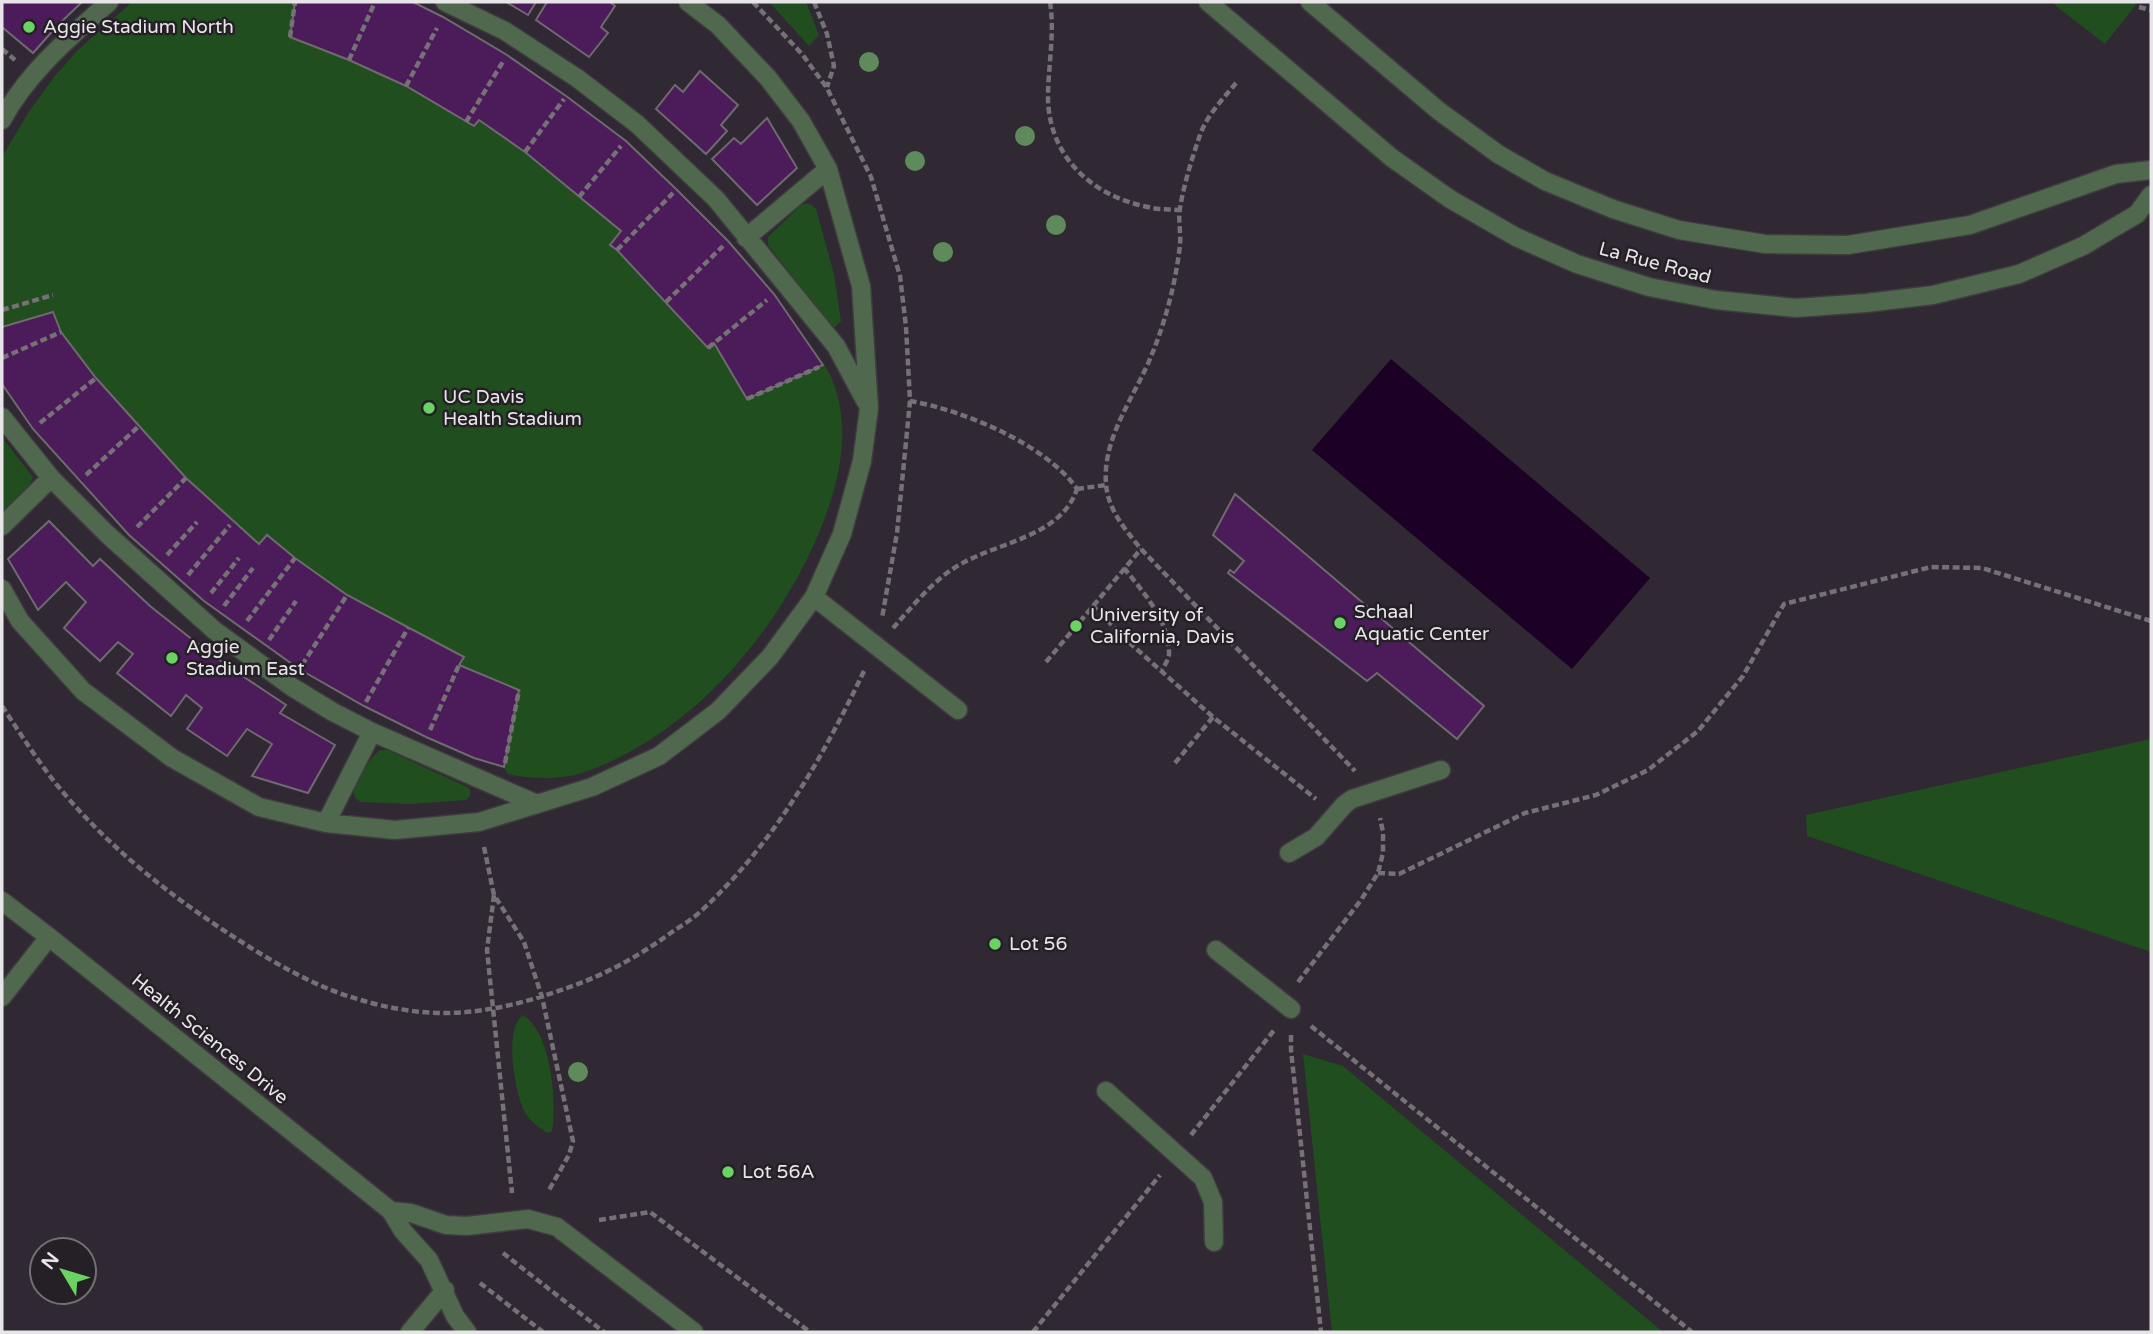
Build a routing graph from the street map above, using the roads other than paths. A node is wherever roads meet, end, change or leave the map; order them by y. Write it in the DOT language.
graph roads {
  1 [pos="109,2"];
  2 [pos="688,2"];
  3 [pos="1208,2"];
  4 [pos="1310,2"];
  5 [pos="444,9"];
  6 [pos="2,120"];
  7 [pos="828,169"];
  8 [pos="2151,170"];
  9 [pos="2151,195"];
  10 [pos="737,240"];
  11 [pos="869,408"];
  12 [pos="2,417"];
  13 [pos="51,478"];
  14 [pos="2,526"];
  15 [pos="2,589"];
  16 [pos="814,597"];
  17 [pos="958,710"];
  18 [pos="373,732"];
  19 [pos="1441,770"];
  20 [pos="537,804"];
  21 [pos="326,823"];
  22 [pos="1289,853"];
  23 [pos="2,901"];
  24 [pos="49,937"];
  25 [pos="1216,950"];
  26 [pos="2,997"];
  27 [pos="1291,1009"];
  28 [pos="1106,1091"];
  29 [pos="391,1211"];
  30 [pos="1214,1242"];
  31 [pos="444,1290"];
  32 [pos="410,1332"];
  33 [pos="467,1332"];
  34 [pos="694,1332"];
  1 -- 6 [label="street"];
  2 -- 7 [label="street"];
  3 -- 9 [label="street, La Rue Road"];
  4 -- 8 [label="street, La Rue Road"];
  5 -- 10 [label="street"];
  7 -- 10 [label="street"];
  7 -- 11 [label="street"];
  10 -- 11 [label="street"];
  11 -- 16 [label="street"];
  12 -- 13 [label="street"];
  13 -- 14 [label="street"];
  13 -- 18 [label="street"];
  15 -- 21 [label="street"];
  16 -- 17 [label="street"];
  16 -- 20 [label="street"];
  18 -- 20 [label="street"];
  18 -- 21 [label="street"];
  19 -- 22 [label="street"];
  20 -- 21 [label="street"];
  23 -- 24 [label="street, Health Sciences Drive"];
  24 -- 26 [label="street"];
  24 -- 29 [label="street, Health Sciences Drive"];
  25 -- 27 [label="street"];
  28 -- 30 [label="street"];
  29 -- 31 [label="street"];
  29 -- 34 [label="street"];
  31 -- 32 [label="street"];
  31 -- 33 [label="street"];
}
